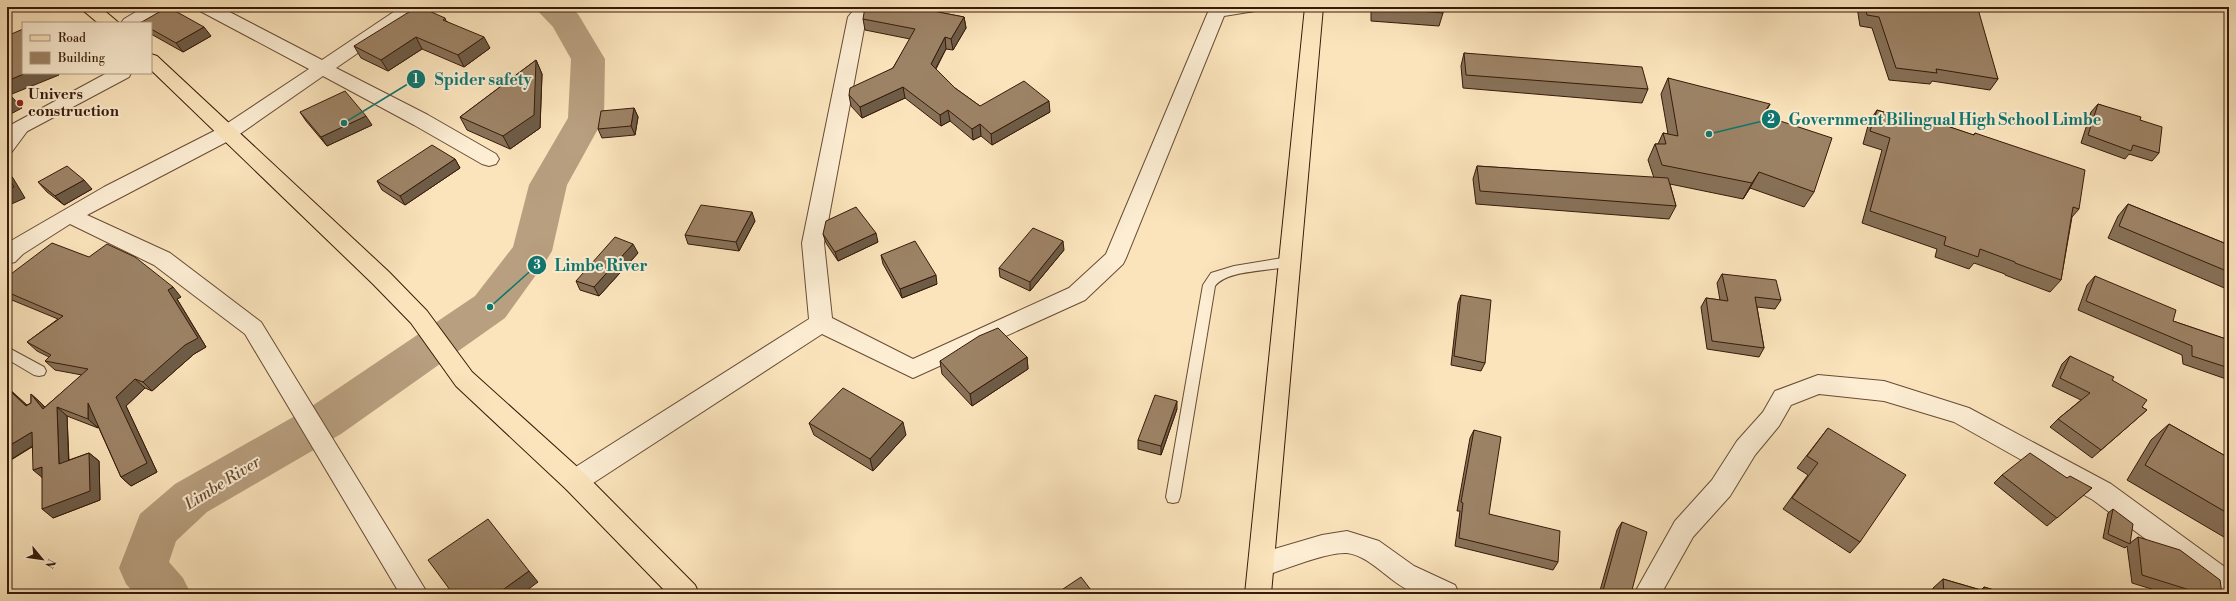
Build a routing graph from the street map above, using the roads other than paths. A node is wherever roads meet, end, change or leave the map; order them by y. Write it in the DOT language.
graph roads {
  1 [pos="88,7"];
  2 [pos="157,7"];
  3 [pos="206,7"];
  4 [pos="413,7"];
  5 [pos="865,7"];
  6 [pos="1249,7"];
  7 [pos="1314,7"];
  8 [pos="1209,10"];
  9 [pos="109,22"];
  10 [pos="132,22"];
  11 [pos="152,61"];
  12 [pos="323,68"];
  13 [pos="120,74"];
  14 [pos="25,126"];
  15 [pos="227,133"];
  16 [pos="7,135"];
  17 [pos="7,150"];
  18 [pos="489,159"];
  19 [pos="69,215"];
  20 [pos="7,256"];
  21 [pos="1289,262"];
  22 [pos="821,323"];
  23 [pos="7,352"];
  24 [pos="39,371"];
  25 [pos="575,481"];
  26 [pos="1173,497"];
  27 [pos="1261,565"];
  28 [pos="2229,585"];
  29 [pos="415,594"];
  30 [pos="686,594"];
  31 [pos="1258,594"];
  32 [pos="1446,594"];
  33 [pos="1647,594"];
  1 -- 9 [label="main road"];
  2 -- 10 [label="street"];
  3 -- 12 [label="street"];
  4 -- 12 [label="street"];
  5 -- 22 [label="street"];
  6 -- 8 [label="street"];
  7 -- 21 [label="main road"];
  8 -- 22 [label="street"];
  11 -- 15 [label="main road"];
  12 -- 15 [label="street"];
  12 -- 18 [label="street"];
  13 -- 14 [label="street"];
  14 -- 16 [label="street"];
  14 -- 17 [label="lane"];
  15 -- 19 [label="street"];
  15 -- 25 [label="main road"];
  19 -- 20 [label="street"];
  19 -- 29 [label="street"];
  21 -- 26 [label="lane"];
  21 -- 27 [label="main road"];
  22 -- 25 [label="street"];
  23 -- 24 [label="lane"];
  25 -- 30 [label="main road"];
  27 -- 31 [label="main road"];
  27 -- 32 [label="street"];
  28 -- 33 [label="street"];
}
